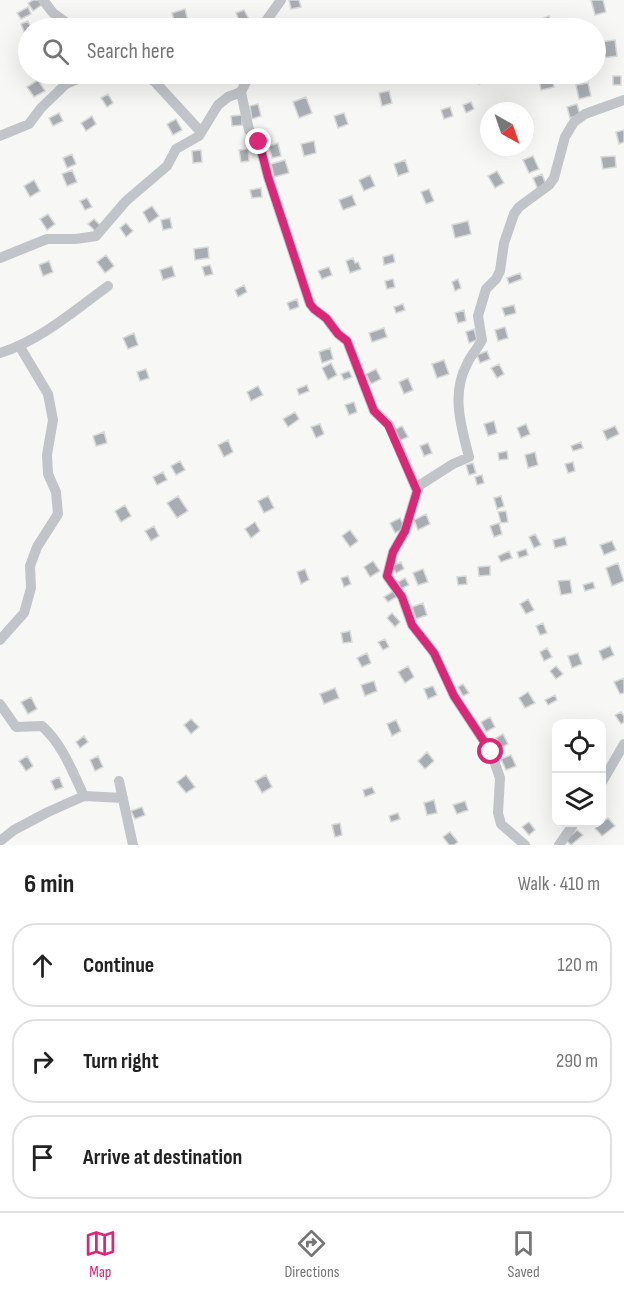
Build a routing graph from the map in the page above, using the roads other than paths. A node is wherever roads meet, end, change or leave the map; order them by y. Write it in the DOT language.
graph roads {
  1 [pos="43,0"];
  2 [pos="281,0"];
  3 [pos="60,18"];
  4 [pos="268,18"];
  5 [pos="66,84"];
  6 [pos="157,84"];
  7 [pos="245,84"];
  8 [pos="241,92"];
  9 [pos="624,100"];
  10 [pos="201,132"];
  11 [pos="0,136"];
  12 [pos="0,258"];
  13 [pos="108,286"];
  14 [pos="20,347"];
  15 [pos="0,353"];
  16 [pos="417,491"];
  17 [pos="0,640"];
  18 [pos="0,704"];
  19 [pos="624,744"];
  20 [pos="606,775"];
  21 [pos="119,781"];
  22 [pos="84,796"];
  23 [pos="123,798"];
  24 [pos="572,827"];
  25 [pos="0,841"];
  26 [pos="133,845"];
  27 [pos="525,845"];
  28 [pos="559,845"];
  1 -- 3 [label="street"];
  2 -- 4 [label="street"];
  5 -- 11 [label="street"];
  6 -- 10 [label="street"];
  7 -- 8 [label="street"];
  8 -- 10 [label="street"];
  8 -- 16 [label="street"];
  9 -- 16 [label="street"];
  10 -- 12 [label="street"];
  13 -- 14 [label="street"];
  14 -- 15 [label="street"];
  14 -- 17 [label="street"];
  16 -- 27 [label="street"];
  18 -- 22 [label="street"];
  19 -- 20 [label="street"];
  21 -- 23 [label="street"];
  22 -- 23 [label="street"];
  22 -- 25 [label="street"];
  23 -- 26 [label="street"];
  24 -- 28 [label="street"];
}
